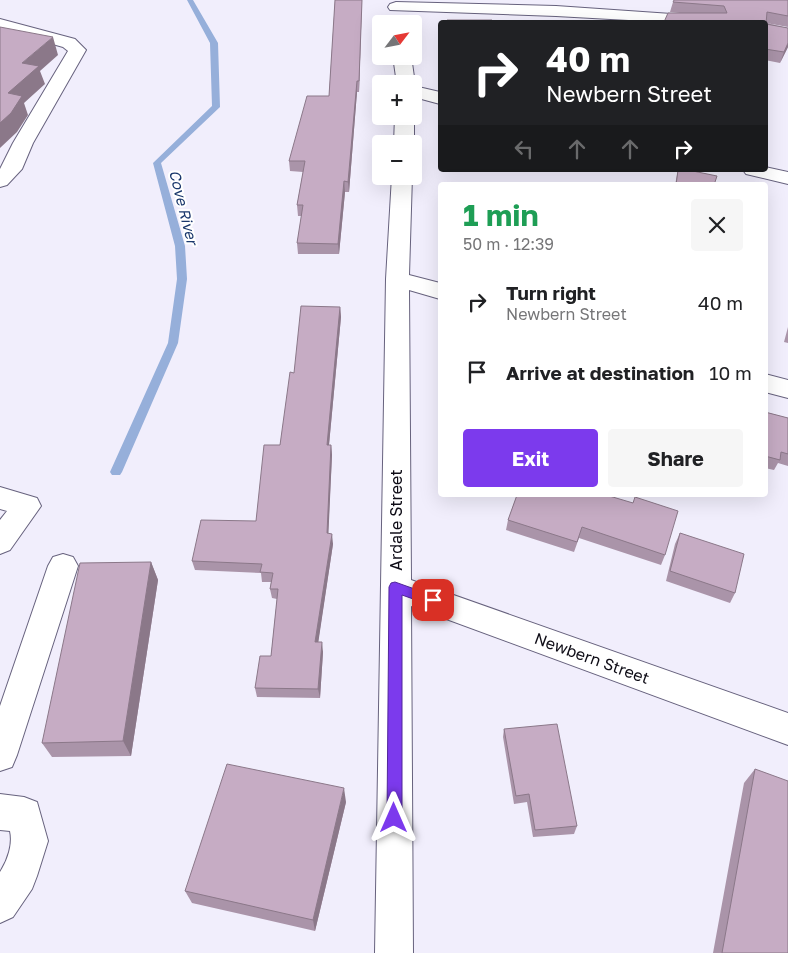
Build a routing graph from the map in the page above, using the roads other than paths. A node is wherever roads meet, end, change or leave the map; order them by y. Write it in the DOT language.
graph roads {
  1 [pos="395,4"];
  2 [pos="642,7"];
  3 [pos="705,20"];
  4 [pos="0,24"];
  5 [pos="422,94"];
  6 [pos="438,98"];
  7 [pos="762,172"];
  8 [pos="788,178"];
  9 [pos="0,181"];
  10 [pos="402,185"];
  11 [pos="397,279"];
  12 [pos="438,290"];
  13 [pos="768,384"];
  14 [pos="788,390"];
  15 [pos="0,498"];
  16 [pos="0,542"];
  17 [pos="63,566"];
  18 [pos="395,587"];
  19 [pos="788,729"];
  20 [pos="0,755"];
  21 [pos="0,812"];
  22 [pos="0,904"];
  23 [pos="394,953"];
  1 -- 2 [label="street"];
  2 -- 3 [label="street"];
  4 -- 9 [label="street"];
  5 -- 6 [label="street"];
  7 -- 8 [label="street"];
  10 -- 11 [label="street, Ardale Street"];
  11 -- 12 [label="street"];
  11 -- 18 [label="street, Ardale Street"];
  13 -- 14 [label="street"];
  15 -- 16 [label="street"];
  17 -- 20 [label="street"];
  18 -- 19 [label="street, Newbern Street"];
  18 -- 23 [label="street, Ardale Street"];
  21 -- 22 [label="street"];
}
